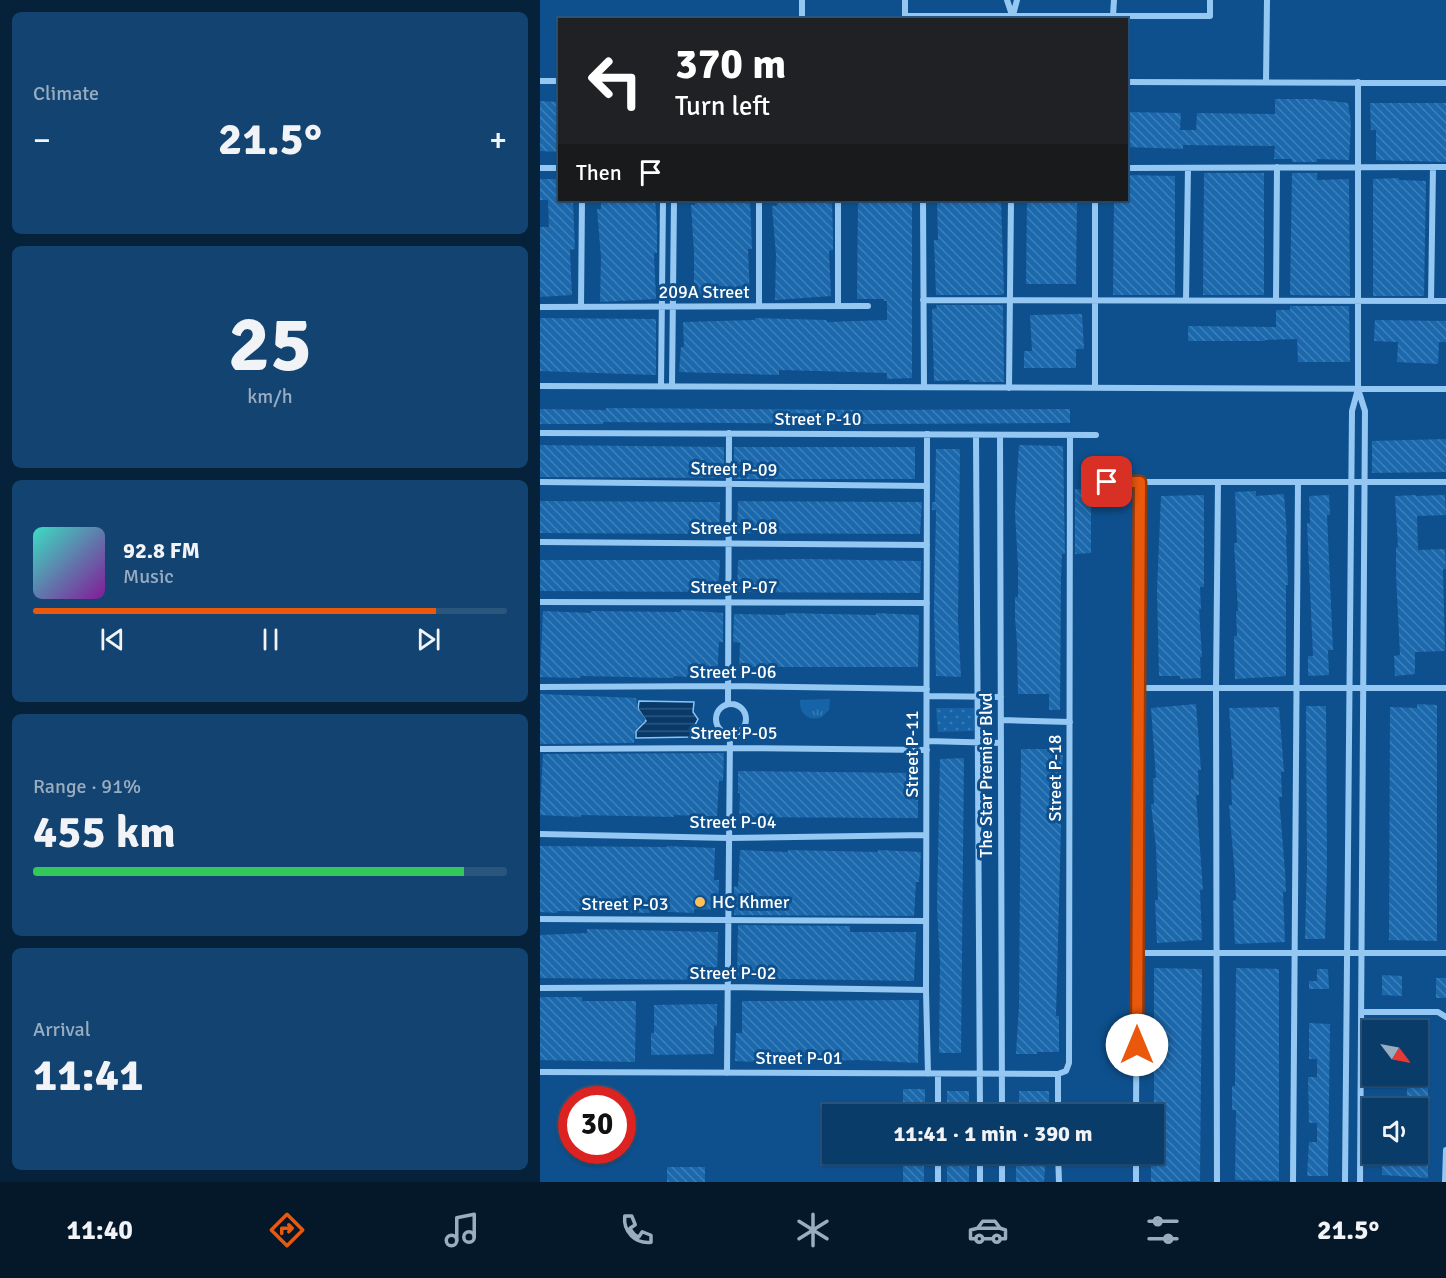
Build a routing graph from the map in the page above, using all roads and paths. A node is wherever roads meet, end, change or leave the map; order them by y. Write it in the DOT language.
graph roads {
  1 [pos="802,0"];
  2 [pos="905,0"];
  3 [pos="1007,0"];
  4 [pos="1017,0"];
  5 [pos="1114,0"];
  6 [pos="1210,0"];
  7 [pos="1267,0"];
  8 [pos="1113,16"];
  9 [pos="802,18"];
  10 [pos="1012,18"];
  11 [pos="540,81"];
  12 [pos="558,81"];
  13 [pos="1128,82"];
  14 [pos="1266,82"];
  15 [pos="1358,82"];
  16 [pos="1446,82"];
  17 [pos="1277,167"];
  18 [pos="1358,167"];
  19 [pos="1433,167"];
  20 [pos="1446,167"];
  21 [pos="540,168"];
  22 [pos="558,168"];
  23 [pos="1128,168"];
  24 [pos="1188,168"];
  25 [pos="582,201"];
  26 [pos="663,201"];
  27 [pos="674,201"];
  28 [pos="759,201"];
  29 [pos="838,201"];
  30 [pos="923,201"];
  31 [pos="1011,201"];
  32 [pos="1095,201"];
  33 [pos="923,300"];
  34 [pos="1010,300"];
  35 [pos="1095,300"];
  36 [pos="1185,300"];
  37 [pos="1276,300"];
  38 [pos="1358,301"];
  39 [pos="1431,301"];
  40 [pos="1446,301"];
  41 [pos="672,306"];
  42 [pos="759,306"];
  43 [pos="838,306"];
  44 [pos="868,306"];
  45 [pos="540,307"];
  46 [pos="581,307"];
  47 [pos="662,307"];
  48 [pos="540,386"];
  49 [pos="661,386"];
  50 [pos="672,386"];
  51 [pos="924,387"];
  52 [pos="1009,388"];
  53 [pos="1095,388"];
  54 [pos="1358,389"];
  55 [pos="1446,389"];
  56 [pos="540,432"];
  57 [pos="729,433"];
  58 [pos="927,434"];
  59 [pos="976,435"];
  60 [pos="1000,435"];
  61 [pos="1070,435"];
  62 [pos="1096,435"];
  63 [pos="540,482"];
  64 [pos="1107,482"];
  65 [pos="1140,482"];
  66 [pos="1218,482"];
  67 [pos="1298,482"];
  68 [pos="1351,482"];
  69 [pos="1364,482"];
  70 [pos="1446,482"];
  71 [pos="729,484"];
  72 [pos="927,486"];
  73 [pos="540,542"];
  74 [pos="728,543"];
  75 [pos="927,545"];
  76 [pos="540,602"];
  77 [pos="727,602"];
  78 [pos="927,603"];
  79 [pos="728,686"];
  80 [pos="540,687"];
  81 [pos="1139,688"];
  82 [pos="1216,688"];
  83 [pos="1296,688"];
  84 [pos="1349,688"];
  85 [pos="1363,688"];
  86 [pos="1446,688"];
  87 [pos="927,692"];
  88 [pos="978,697"];
  89 [pos="1001,697"];
  90 [pos="728,704"];
  91 [pos="1001,720"];
  92 [pos="1070,722"];
  93 [pos="730,734"];
  94 [pos="927,741"];
  95 [pos="978,742"];
  96 [pos="1001,742"];
  97 [pos="730,748"];
  98 [pos="540,749"];
  99 [pos="927,750"];
  100 [pos="540,834"];
  101 [pos="926,835"];
  102 [pos="729,838"];
  103 [pos="540,919"];
  104 [pos="729,919"];
  105 [pos="926,921"];
  106 [pos="1137,952"];
  107 [pos="1217,953"];
  108 [pos="1294,953"];
  109 [pos="1347,953"];
  110 [pos="1361,953"];
  111 [pos="1446,953"];
  112 [pos="728,987"];
  113 [pos="540,988"];
  114 [pos="926,990"];
  115 [pos="1361,1012"];
  116 [pos="1446,1017"];
  117 [pos="540,1072"];
  118 [pos="727,1073"];
  119 [pos="928,1074"];
  120 [pos="938,1074"];
  121 [pos="980,1074"];
  122 [pos="1002,1074"];
  123 [pos="1058,1074"];
  124 [pos="938,1104"];
  125 [pos="980,1104"];
  126 [pos="1002,1104"];
  127 [pos="1058,1104"];
  128 [pos="1136,1104"];
  129 [pos="1446,1150"];
  130 [pos="938,1164"];
  131 [pos="980,1164"];
  132 [pos="1002,1164"];
  133 [pos="1058,1164"];
  134 [pos="1136,1164"];
  135 [pos="938,1182"];
  136 [pos="981,1182"];
  137 [pos="1002,1182"];
  138 [pos="1059,1182"];
  139 [pos="1136,1182"];
  140 [pos="1217,1182"];
  141 [pos="1293,1182"];
  142 [pos="1345,1182"];
  143 [pos="1360,1182"];
  144 [pos="1445,1182"];
  1 -- 9 [label="street"];
  2 -- 10 [label="street"];
  3 -- 10 [label="street"];
  4 -- 10 [label="street"];
  5 -- 8 [label="street"];
  6 -- 8 [label="street"];
  7 -- 14 [label="street"];
  8 -- 10 [label="street"];
  11 -- 12 [label="street"];
  13 -- 14 [label="street"];
  14 -- 15 [label="street"];
  15 -- 16 [label="street"];
  15 -- 18 [label="street"];
  17 -- 18 [label="street"];
  17 -- 24 [label="street"];
  17 -- 37 [label="street"];
  18 -- 19 [label="street"];
  18 -- 38 [label="street"];
  19 -- 20 [label="street"];
  19 -- 39 [label="street"];
  21 -- 22 [label="street"];
  23 -- 24 [label="street"];
  24 -- 36 [label="street"];
  25 -- 46 [label="street"];
  26 -- 47 [label="street"];
  27 -- 41 [label="street"];
  28 -- 42 [label="street"];
  29 -- 43 [label="street"];
  30 -- 33 [label="street"];
  31 -- 34 [label="street"];
  32 -- 35 [label="street"];
  33 -- 34 [label="street"];
  33 -- 51 [label="street"];
  34 -- 35 [label="street"];
  34 -- 52 [label="street"];
  35 -- 36 [label="street"];
  35 -- 53 [label="street"];
  36 -- 37 [label="street"];
  37 -- 38 [label="street"];
  38 -- 39 [label="street"];
  38 -- 54 [label="street"];
  39 -- 40 [label="street"];
  41 -- 42 [label="street, 209A Street"];
  41 -- 47 [label="street, 209A Street"];
  41 -- 50 [label="street"];
  42 -- 43 [label="street, 209A Street"];
  43 -- 44 [label="street, 209A Street"];
  45 -- 46 [label="street, 209A Street"];
  46 -- 47 [label="street, 209A Street"];
  47 -- 49 [label="street"];
  48 -- 49 [label="street"];
  49 -- 50 [label="street"];
  50 -- 51 [label="street"];
  51 -- 52 [label="street"];
  52 -- 53 [label="street"];
  53 -- 54 [label="street"];
  54 -- 55 [label="street"];
  54 -- 68 [label="street"];
  54 -- 69 [label="street"];
  56 -- 57 [label="street, Street P-10"];
  57 -- 58 [label="street, Street P-10"];
  57 -- 71 [label="street"];
  58 -- 59 [label="street, Street P-10"];
  58 -- 72 [label="street, Street P-11"];
  59 -- 60 [label="street, Street P-10"];
  59 -- 88 [label="street, The Star Premier Blvd"];
  60 -- 61 [label="street, Street P-10"];
  60 -- 89 [label="street, The Star Premier Blvd"];
  61 -- 62 [label="street, Street P-10"];
  61 -- 92 [label="street, Street P-18"];
  63 -- 71 [label="street, Street P-09"];
  64 -- 65 [label="street"];
  65 -- 66 [label="street"];
  65 -- 81 [label="street"];
  66 -- 67 [label="street"];
  66 -- 82 [label="street"];
  67 -- 68 [label="street"];
  67 -- 83 [label="street"];
  68 -- 69 [label="street"];
  68 -- 84 [label="street"];
  69 -- 70 [label="street"];
  69 -- 85 [label="street"];
  71 -- 72 [label="street, Street P-09"];
  71 -- 74 [label="street"];
  72 -- 75 [label="street, Street P-11"];
  73 -- 74 [label="street, Street P-08"];
  74 -- 75 [label="street, Street P-08"];
  74 -- 77 [label="street"];
  75 -- 78 [label="street, Street P-11"];
  76 -- 77 [label="street, Street P-07"];
  77 -- 78 [label="street, Street P-07"];
  77 -- 79 [label="street"];
  78 -- 87 [label="street, Street P-11"];
  79 -- 80 [label="street, Street P-06"];
  79 -- 87 [label="street, Street P-06"];
  79 -- 90 [label="street"];
  81 -- 82 [label="street"];
  81 -- 106 [label="street"];
  82 -- 83 [label="street"];
  82 -- 107 [label="street"];
  83 -- 84 [label="street"];
  83 -- 108 [label="street"];
  84 -- 85 [label="street"];
  84 -- 109 [label="street"];
  85 -- 86 [label="street"];
  85 -- 110 [label="street"];
  87 -- 88 [label="street, Street P-06"];
  87 -- 94 [label="street, Street P-11"];
  88 -- 89 [label="street, Street P-06"];
  88 -- 95 [label="street, The Star Premier Blvd"];
  89 -- 91 [label="street, The Star Premier Blvd"];
  90 -- 93 [label="street"];
  90 -- 93 [label="street"];
  91 -- 92 [label="street"];
  91 -- 96 [label="street, The Star Premier Blvd"];
  92 -- 123 [label="street, Street P-18"];
  93 -- 97 [label="street"];
  94 -- 95 [label="street"];
  94 -- 99 [label="street, Street P-11"];
  95 -- 96 [label="street"];
  95 -- 121 [label="street, The Star Premier Blvd"];
  96 -- 122 [label="street, The Star Premier Blvd"];
  97 -- 98 [label="street, Street P-05"];
  97 -- 99 [label="street, Street P-05"];
  97 -- 102 [label="street"];
  99 -- 101 [label="street, Street P-11"];
  100 -- 102 [label="street, Street P-04"];
  101 -- 102 [label="street, Street P-04"];
  101 -- 105 [label="street, Street P-11"];
  102 -- 104 [label="street"];
  103 -- 104 [label="street, Street P-03"];
  104 -- 105 [label="street, Street P-03"];
  104 -- 112 [label="street"];
  105 -- 114 [label="street, Street P-11"];
  106 -- 107 [label="street"];
  106 -- 128 [label="street"];
  107 -- 108 [label="street"];
  107 -- 140 [label="street"];
  108 -- 109 [label="street"];
  108 -- 141 [label="street"];
  109 -- 110 [label="street"];
  109 -- 142 [label="street"];
  110 -- 111 [label="street"];
  110 -- 115 [label="street"];
  112 -- 113 [label="street, Street P-02"];
  112 -- 114 [label="street, Street P-02"];
  112 -- 118 [label="street"];
  114 -- 119 [label="street, Street P-11"];
  115 -- 116 [label="street"];
  115 -- 143 [label="street"];
  117 -- 118 [label="street, Street P-01"];
  118 -- 119 [label="street, Street P-01"];
  119 -- 120 [label="street, Street P-01"];
  120 -- 121 [label="street, Street P-01"];
  120 -- 124 [label="street"];
  121 -- 122 [label="street, Street P-01"];
  121 -- 125 [label="street, The Star Premier Blvd"];
  122 -- 123 [label="street, Street P-01"];
  122 -- 126 [label="street, The Star Premier Blvd"];
  123 -- 127 [label="street, Street P-18"];
  129 -- 144 [label="street"];
  130 -- 135 [label="street"];
  131 -- 136 [label="street"];
  132 -- 137 [label="street"];
  133 -- 138 [label="street"];
  134 -- 139 [label="street"];
}
